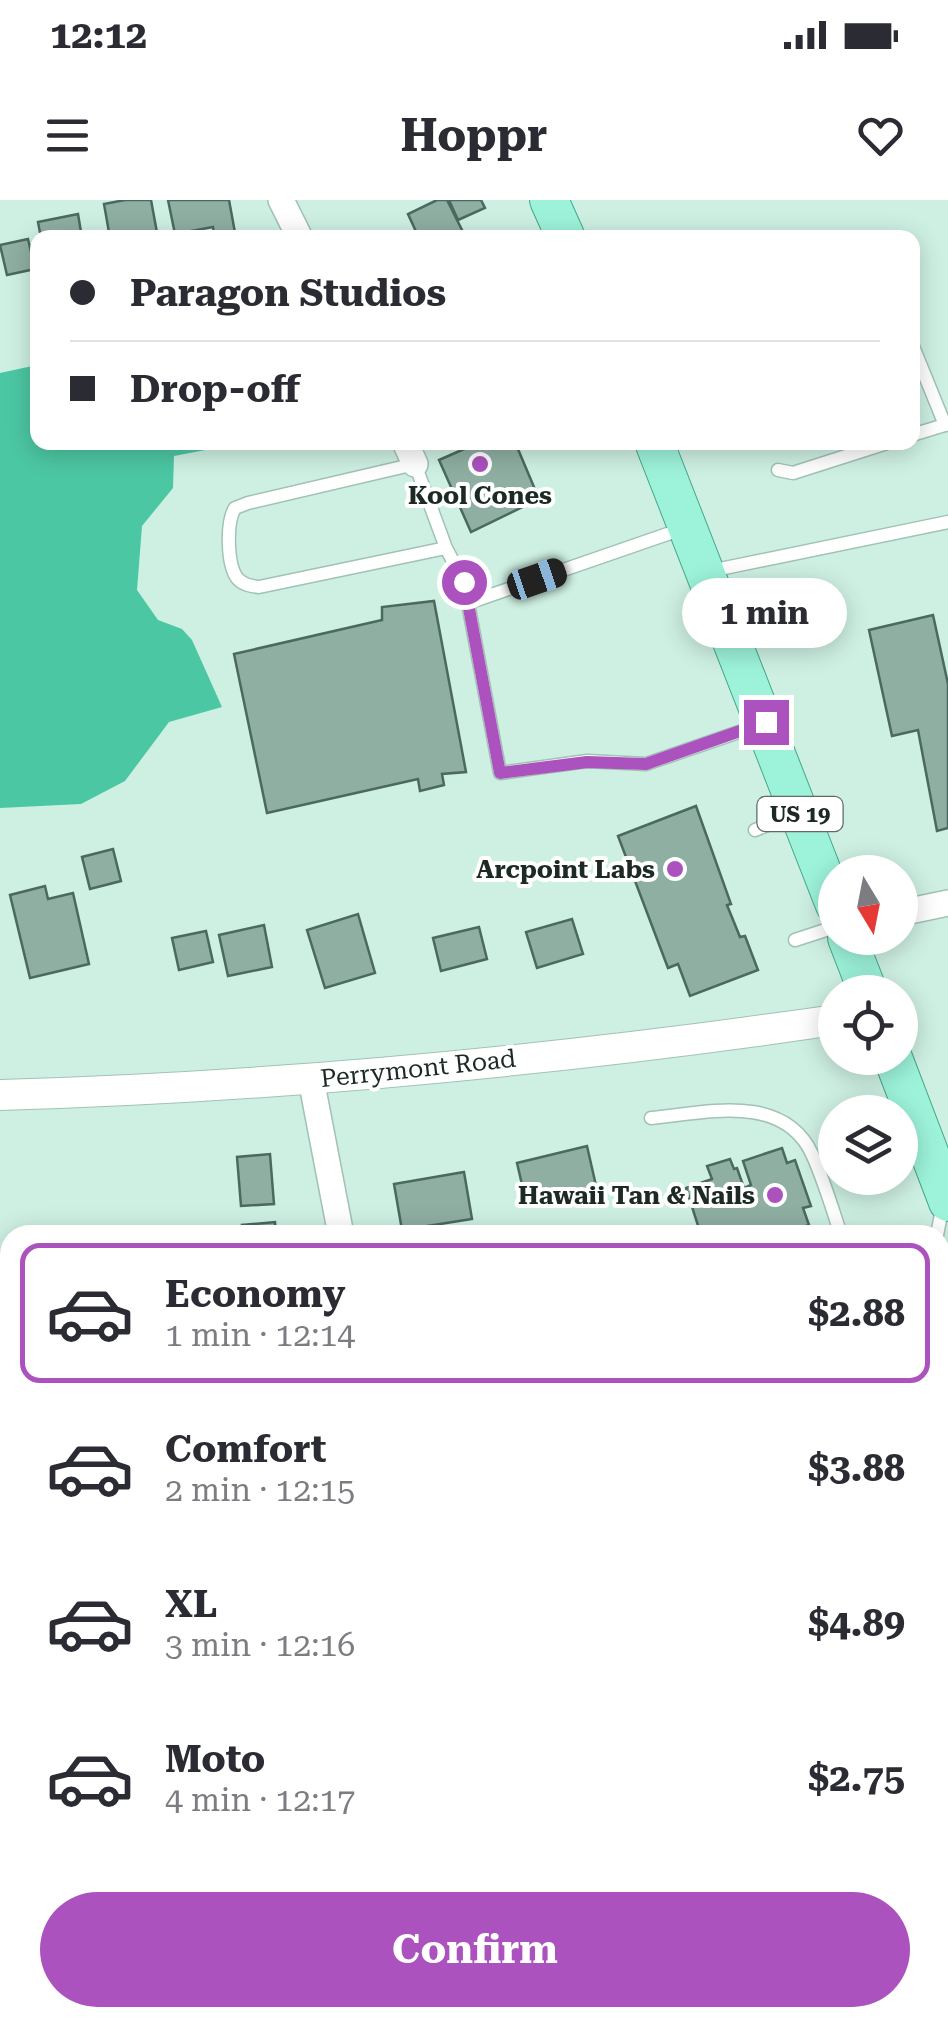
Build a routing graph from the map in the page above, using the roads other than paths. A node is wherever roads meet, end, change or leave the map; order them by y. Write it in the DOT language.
graph roads {
  1 [pos="281,200"];
  2 [pos="549,200"];
  3 [pos="296,230"];
  4 [pos="562,230"];
  5 [pos="920,363"];
  6 [pos="946,424"];
  7 [pos="920,432"];
  8 [pos="657,450"];
  9 [pos="865,450"];
  10 [pos="410,453"];
  11 [pos="778,470"];
  12 [pos="948,522"];
  13 [pos="689,527"];
  14 [pos="446,548"];
  15 [pos="707,572"];
  16 [pos="468,603"];
  17 [pos="766,722"];
  18 [pos="800,812"];
  19 [pos="755,830"];
  20 [pos="818,860"];
  21 [pos="948,902"];
  22 [pos="918,908"];
  23 [pos="818,932"];
  24 [pos="795,940"];
  25 [pos="818,1022"];
  26 [pos="899,1075"];
  27 [pos="311,1079"];
  28 [pos="0,1095"];
  29 [pos="650,1118"];
  30 [pos="946,1197"];
  31 [pos="339,1225"];
  32 [pos="838,1225"];
  33 [pos="939,1225"];
  1 -- 3 [label="street"];
  2 -- 4 [label="main road"];
  5 -- 6 [label="lane"];
  6 -- 7 [label="lane"];
  8 -- 13 [label="main road, US 19"];
  9 -- 11 [label="lane"];
  10 -- 14 [label="lane"];
  10 -- 14 [label="lane"];
  12 -- 15 [label="lane"];
  13 -- 15 [label="main road, US 19"];
  13 -- 16 [label="lane"];
  14 -- 16 [label="lane"];
  15 -- 17 [label="main road, US 19"];
  16 -- 17 [label="lane"];
  17 -- 18 [label="main road, US 19"];
  18 -- 19 [label="lane"];
  18 -- 20 [label="main road, US 19"];
  21 -- 22 [label="street"];
  23 -- 24 [label="lane"];
  25 -- 27 [label="street, Perrymont Road"];
  26 -- 30 [label="main road"];
  27 -- 28 [label="street, Perrymont Road"];
  27 -- 31 [label="street"];
  29 -- 32 [label="lane"];
  30 -- 33 [label="lane"];
}
